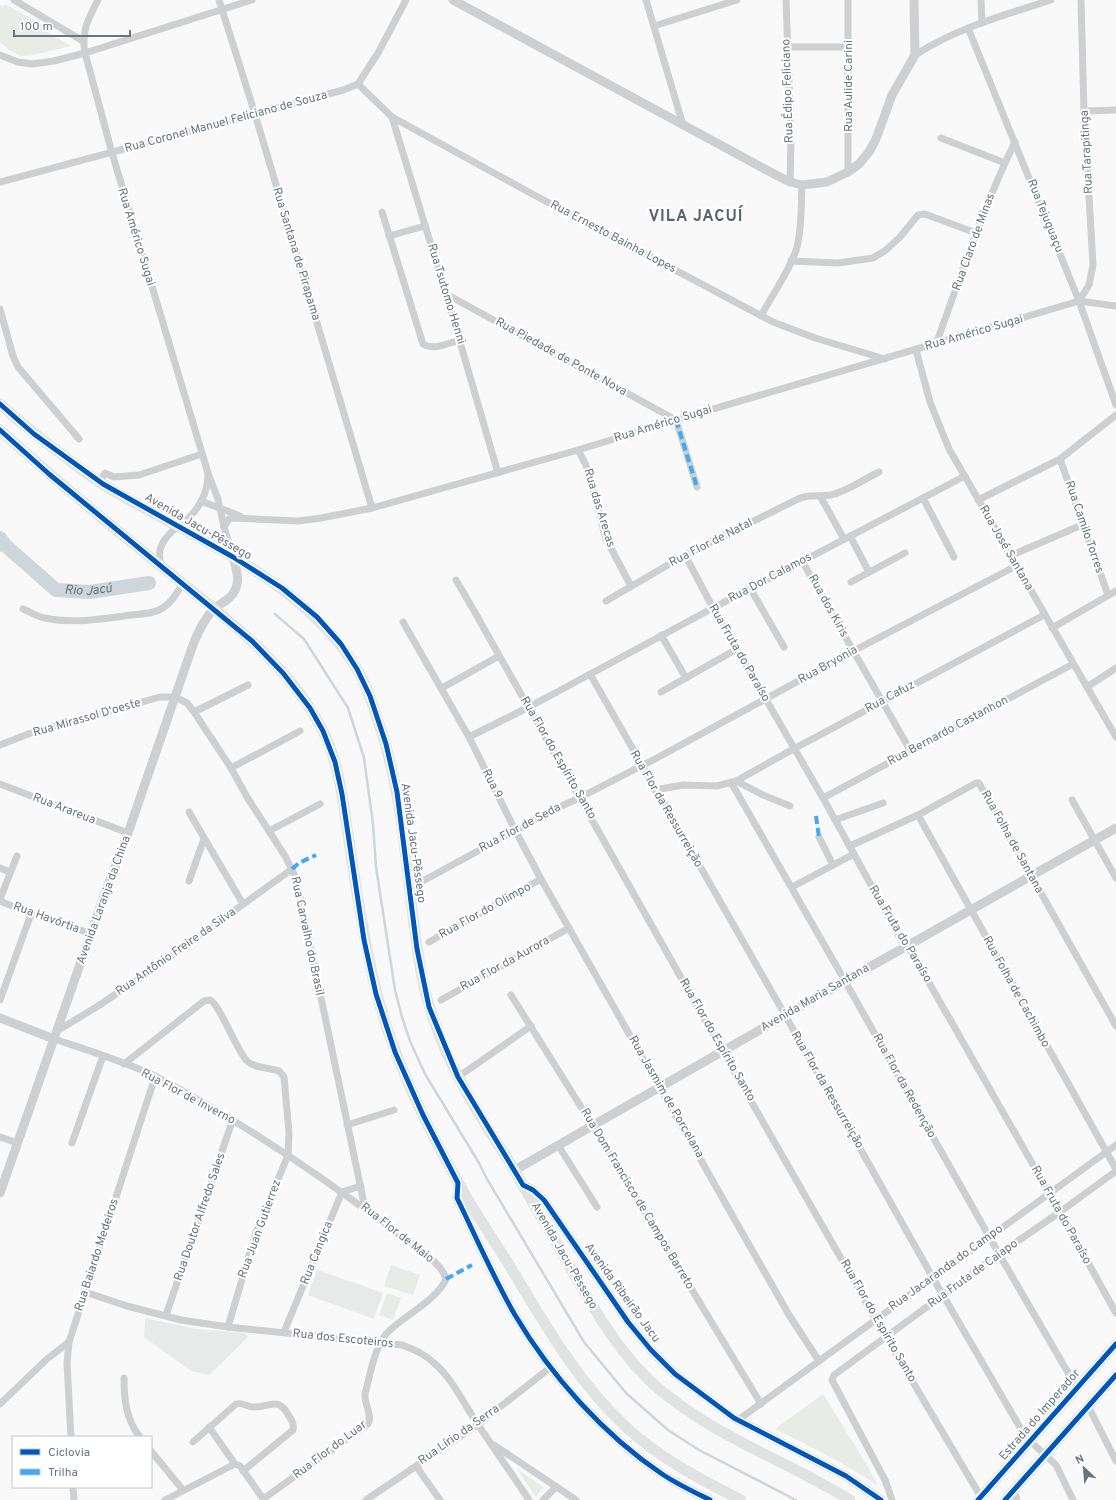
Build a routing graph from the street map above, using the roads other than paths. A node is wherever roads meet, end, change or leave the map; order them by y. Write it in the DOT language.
graph roads {
  1 [pos="14,0"];
  2 [pos="98,0"];
  3 [pos="219,0"];
  4 [pos="252,0"];
  5 [pos="406,0"];
  6 [pos="453,0"];
  7 [pos="646,0"];
  8 [pos="736,0"];
  9 [pos="786,0"];
  10 [pos="848,0"];
  11 [pos="914,0"];
  12 [pos="981,0"];
  13 [pos="1052,0"];
  14 [pos="1081,0"];
  15 [pos="222,10"];
  16 [pos="982,23"];
  17 [pos="654,26"];
  18 [pos="968,28"];
  19 [pos="83,41"];
  20 [pos="787,47"];
  21 [pos="849,47"];
  22 [pos="85,53"];
  23 [pos="0,55"];
  24 [pos="914,55"];
  25 [pos="358,84"];
  26 [pos="1116,110"];
  27 [pos="1084,111"];
  28 [pos="255,114"];
  29 [pos="392,117"];
  30 [pos="683,124"];
  31 [pos="941,138"];
  32 [pos="1015,142"];
  33 [pos="112,153"];
  34 [pos="1004,163"];
  35 [pos="848,172"];
  36 [pos="0,182"];
  37 [pos="790,182"];
  38 [pos="802,185"];
  39 [pos="382,212"];
  40 [pos="425,226"];
  41 [pos="976,233"];
  42 [pos="389,236"];
  43 [pos="791,261"];
  44 [pos="446,294"];
  45 [pos="1079,301"];
  46 [pos="1116,306"];
  47 [pos="0,309"];
  48 [pos="761,316"];
  49 [pos="460,340"];
  50 [pos="936,344"];
  51 [pos="916,350"];
  52 [pos="885,359"];
  53 [pos="0,404"];
  54 [pos="1116,405"];
  55 [pos="1116,415"];
  56 [pos="676,420"];
  57 [pos="0,430"];
  58 [pos="79,439"];
  59 [pos="578,450"];
  60 [pos="202,454"];
  61 [pos="1060,459"];
  62 [pos="879,472"];
  63 [pos="208,473"];
  64 [pos="498,473"];
  65 [pos="965,476"];
  66 [pos="99,482"];
  67 [pos="697,487"];
  68 [pos="820,496"];
  69 [pos="923,498"];
  70 [pos="978,500"];
  71 [pos="201,502"];
  72 [pos="220,508"];
  73 [pos="372,508"];
  74 [pos="242,517"];
  75 [pos="1084,524"];
  76 [pos="178,526"];
  77 [pos="224,527"];
  78 [pos="847,538"];
  79 [pos="905,553"];
  80 [pos="685,555"];
  81 [pos="1010,556"];
  82 [pos="232,557"];
  83 [pos="954,558"];
  84 [pos="802,561"];
  85 [pos="161,566"];
  86 [pos="1016,566"];
  87 [pos="869,572"];
  88 [pos="456,580"];
  89 [pos="850,582"];
  90 [pos="183,583"];
  91 [pos="631,586"];
  92 [pos="750,588"];
  93 [pos="1116,591"];
  94 [pos="1108,596"];
  95 [pos="606,601"];
  96 [pos="23,608"];
  97 [pos="713,608"];
  98 [pos="214,609"];
  99 [pos="1044,615"];
  100 [pos="402,622"];
  101 [pos="1052,628"];
  102 [pos="661,635"];
  103 [pos="784,647"];
  104 [pos="737,649"];
  105 [pos="853,652"];
  106 [pos="499,656"];
  107 [pos="1073,664"];
  108 [pos="1116,668"];
  109 [pos="590,674"];
  110 [pos="686,678"];
  111 [pos="248,685"];
  112 [pos="1087,687"];
  113 [pos="442,688"];
  114 [pos="661,692"];
  115 [pos="175,697"];
  116 [pos="765,699"];
  117 [pos="882,701"];
  118 [pos="529,707"];
  119 [pos="194,712"];
  120 [pos="300,731"];
  121 [pos="1116,736"];
  122 [pos="469,737"];
  123 [pos="0,745"];
  124 [pos="794,748"];
  125 [pos="910,750"];
  126 [pos="641,766"];
  127 [pos="231,768"];
  128 [pos="734,783"];
  129 [pos="0,784"];
  130 [pos="655,790"];
  131 [pos="580,798"];
  132 [pos="823,798"];
  133 [pos="1072,800"];
  134 [pos="883,803"];
  135 [pos="320,804"];
  136 [pos="790,806"];
  137 [pos="189,812"];
  138 [pos="918,815"];
  139 [pos="835,820"];
  140 [pos="1116,828"];
  141 [pos="515,830"];
  142 [pos="269,831"];
  143 [pos="128,833"];
  144 [pos="819,837"];
  145 [pos="204,839"];
  146 [pos="1095,840"];
  147 [pos="850,846"];
  148 [pos="854,854"];
  149 [pos="17,856"];
  150 [pos="833,864"];
  151 [pos="0,868"];
  152 [pos="292,869"];
  153 [pos="10,872"];
  154 [pos="1031,876"];
  155 [pos="1116,878"];
  156 [pos="541,879"];
  157 [pos="189,881"];
  158 [pos="421,882"];
  159 [pos="792,888"];
  160 [pos="0,900"];
  161 [pos="243,904"];
  162 [pos="970,910"];
  163 [pos="31,914"];
  164 [pos="569,928"];
  165 [pos="92,934"];
  166 [pos="429,942"];
  167 [pos="906,946"];
  168 [pos="845,981"];
  169 [pos="511,995"];
  170 [pos="0,1000"];
  171 [pos="441,1000"];
  172 [pos="785,1016"];
  173 [pos="0,1018"];
  174 [pos="531,1026"];
  175 [pos="1116,1026"];
  176 [pos="56,1035"];
  177 [pos="723,1052"];
  178 [pos="103,1056"];
  179 [pos="124,1064"];
  180 [pos="458,1076"];
  181 [pos="155,1077"];
  182 [pos="660,1087"];
  183 [pos="394,1110"];
  184 [pos="233,1119"];
  185 [pos="347,1125"];
  186 [pos="593,1126"];
  187 [pos="0,1137"];
  188 [pos="18,1143"];
  189 [pos="72,1143"];
  190 [pos="1116,1145"];
  191 [pos="558,1146"];
  192 [pos="1106,1152"];
  193 [pos="288,1155"];
  194 [pos="515,1170"];
  195 [pos="1116,1170"];
  196 [pos="458,1183"];
  197 [pos="523,1185"];
  198 [pos="361,1186"];
  199 [pos="342,1192"];
  200 [pos="1049,1193"];
  201 [pos="0,1194"];
  202 [pos="597,1207"];
  203 [pos="365,1208"];
  204 [pos="1060,1212"];
  205 [pos="990,1237"];
  206 [pos="999,1254"];
  207 [pos="933,1278"];
  208 [pos="85,1292"];
  209 [pos="943,1295"];
  210 [pos="1116,1313"];
  211 [pos="166,1316"];
  212 [pos="876,1319"];
  213 [pos="228,1327"];
  214 [pos="284,1332"];
  215 [pos="886,1337"];
  216 [pos="68,1342"];
  217 [pos="380,1343"];
  218 [pos="1116,1344"];
  219 [pos="819,1361"];
  220 [pos="550,1367"];
  221 [pos="1116,1375"];
  222 [pos="124,1378"];
  223 [pos="1077,1388"];
  224 [pos="0,1404"];
  225 [pos="761,1404"];
  226 [pos="1088,1406"];
  227 [pos="738,1420"];
  228 [pos="477,1425"];
  229 [pos="209,1427"];
  230 [pos="71,1436"];
  231 [pos="139,1436"];
  232 [pos="1030,1441"];
  233 [pos="193,1442"];
  234 [pos="491,1443"];
  235 [pos="152,1451"];
  236 [pos="1047,1457"];
  237 [pos="1116,1461"];
  238 [pos="235,1464"];
  239 [pos="416,1466"];
  240 [pos="243,1471"];
  241 [pos="556,1486"];
  242 [pos="73,1488"];
  243 [pos="183,1490"];
  244 [pos="1016,1495"];
  245 [pos="980,1499"];
  246 [pos="74,1500"];
  247 [pos="165,1500"];
  248 [pos="264,1500"];
  249 [pos="366,1500"];
  250 [pos="440,1500"];
  251 [pos="529,1500"];
  252 [pos="543,1500"];
  253 [pos="576,1500"];
  254 [pos="710,1500"];
  255 [pos="741,1500"];
  256 [pos="850,1500"];
  257 [pos="881,1500"];
  258 [pos="892,1500"];
  259 [pos="1005,1500"];
  260 [pos="1074,1500"];
  1 -- 19 [label="street"];
  2 -- 19 [label="street, Rua Américo Sugai"];
  3 -- 15 [label="street, Rua Santana de Pirapama"];
  4 -- 15 [label="street"];
  5 -- 25 [label="street"];
  6 -- 30 [label="street"];
  7 -- 17 [label="street"];
  8 -- 17 [label="street"];
  9 -- 20 [label="street, Rua Édipo Feliciano"];
  10 -- 21 [label="street, Rua Aulide Carini"];
  11 -- 24 [label="street"];
  12 -- 16 [label="street"];
  13 -- 16 [label="street"];
  14 -- 27 [label="street, Rua Tarapitinga"];
  15 -- 22 [label="street"];
  15 -- 28 [label="street, Rua Santana de Pirapama"];
  16 -- 18 [label="street"];
  17 -- 30 [label="street"];
  18 -- 24 [label="street"];
  18 -- 32 [label="street, Rua Tejuguaçu"];
  19 -- 22 [label="street, Rua Américo Sugai"];
  20 -- 21 [label="street"];
  20 -- 37 [label="street, Rua Édipo Feliciano"];
  21 -- 35 [label="street, Rua Aulide Carini"];
  22 -- 23 [label="street"];
  22 -- 33 [label="street, Rua Américo Sugai"];
  24 -- 35 [label="street"];
  25 -- 28 [label="street, Rua Coronel Manuel Feliciano de Souza"];
  25 -- 29 [label="street, Rua Ernesto Bainha Lopes"];
  26 -- 27 [label="street"];
  27 -- 45 [label="street, Rua Tarapitinga"];
  28 -- 33 [label="street, Rua Coronel Manuel Feliciano de Souza"];
  28 -- 73 [label="street, Rua Santana de Pirapama"];
  29 -- 40 [label="street, Rua Tsutomo Henni"];
  29 -- 48 [label="street, Rua Ernesto Bainha Lopes"];
  30 -- 37 [label="street"];
  31 -- 34 [label="street"];
  32 -- 34 [label="street, Rua Claro de Minas"];
  32 -- 45 [label="street, Rua Tejuguaçu"];
  33 -- 36 [label="street, Rua Coronel Manuel Feliciano de Souza"];
  33 -- 60 [label="street, Rua Américo Sugai"];
  34 -- 41 [label="street, Rua Claro de Minas"];
  35 -- 38 [label="street"];
  37 -- 38 [label="street"];
  38 -- 43 [label="street"];
  39 -- 42 [label="street"];
  40 -- 42 [label="street"];
  40 -- 44 [label="street, Rua Tsutomo Henni"];
  41 -- 43 [label="street"];
  41 -- 50 [label="street, Rua Claro de Minas"];
  42 -- 49 [label="street"];
  43 -- 48 [label="street"];
  44 -- 49 [label="street, Rua Tsutomo Henni"];
  44 -- 56 [label="street, Rua Piedade de Ponte Nova"];
  45 -- 46 [label="street"];
  45 -- 50 [label="street, Rua Américo Sugai"];
  45 -- 54 [label="street, Rua Tejuguaçu"];
  47 -- 58 [label="street"];
  48 -- 52 [label="street, Rua Ernesto Bainha Lopes"];
  49 -- 64 [label="street, Rua Tsutomo Henni"];
  50 -- 51 [label="street, Rua Américo Sugai"];
  51 -- 52 [label="street, Rua Américo Sugai"];
  51 -- 65 [label="street, Rua José Santana"];
  52 -- 56 [label="street, Rua Américo Sugai"];
  53 -- 66 [label="highway, Avenida Jacu-Pêssego"];
  55 -- 61 [label="street"];
  56 -- 59 [label="street, Rua Américo Sugai"];
  56 -- 67 [label="street"];
  57 -- 85 [label="highway"];
  59 -- 64 [label="street, Rua Américo Sugai"];
  59 -- 91 [label="street, Rua das Arecas"];
  60 -- 63 [label="street, Rua Américo Sugai"];
  60 -- 66 [label="street"];
  61 -- 70 [label="street"];
  61 -- 75 [label="street, Rua Camilo Torres"];
  62 -- 68 [label="street, Rua Flor de Natal"];
  63 -- 71 [label="street, Rua Américo Sugai"];
  63 -- 72 [label="street, Rua Américo Sugai"];
  64 -- 73 [label="street, Rua Américo Sugai"];
  65 -- 69 [label="street, Rua Dor Calamos"];
  65 -- 70 [label="street, Rua José Santana"];
  66 -- 76 [label="highway, Avenida Jacu-Pêssego"];
  68 -- 78 [label="street"];
  68 -- 80 [label="street, Rua Flor de Natal"];
  69 -- 78 [label="street, Rua Dor Calamos"];
  69 -- 83 [label="street"];
  70 -- 81 [label="street, Rua José Santana"];
  71 -- 72 [label="street, Rua Américo Sugai"];
  71 -- 76 [label="street, Rua Américo Sugai"];
  72 -- 74 [label="street, Rua Américo Sugai"];
  72 -- 77 [label="street, Rua Américo Sugai"];
  73 -- 74 [label="street, Rua Américo Sugai"];
  74 -- 77 [label="street, Rua Américo Sugai"];
  75 -- 81 [label="street"];
  75 -- 94 [label="street, Rua Camilo Torres"];
  76 -- 82 [label="highway, Avenida Jacu-Pêssego"];
  76 -- 85 [label="street, Rua Américo Sugai"];
  77 -- 82 [label="street, Rua Américo Sugai"];
  78 -- 84 [label="street, Rua Dor Calamos"];
  78 -- 87 [label="street"];
  79 -- 87 [label="street"];
  80 -- 91 [label="street, Rua Flor de Natal"];
  80 -- 97 [label="street, Rua Fruta do Paraíso"];
  81 -- 86 [label="street, Rua José Santana"];
  82 -- 98 [label="street, Rua Américo Sugai"];
  82 -- 180 [label="highway, Avenida Jacu-Pêssego"];
  84 -- 92 [label="street, Rua Dor Calamos"];
  84 -- 105 [label="street, Rua dos Kiris"];
  85 -- 90 [label="highway"];
  86 -- 99 [label="street, Rua José Santana"];
  86 -- 105 [label="street, Rua Bryonia"];
  87 -- 89 [label="street"];
  88 -- 106 [label="street, Rua Flor do Espírito Santo"];
  90 -- 96 [label="street"];
  90 -- 98 [label="highway"];
  91 -- 95 [label="street, Rua Flor de Natal"];
  92 -- 97 [label="street, Rua Dor Calamos"];
  92 -- 103 [label="street"];
  93 -- 94 [label="street"];
  94 -- 101 [label="street"];
  97 -- 102 [label="street, Rua Dor Calamos"];
  97 -- 104 [label="street, Rua Fruta do Paraíso"];
  98 -- 115 [label="street, Avenida Laranja da China"];
  98 -- 196 [label="highway"];
  99 -- 101 [label="street, Rua José Santana"];
  99 -- 117 [label="street, Rua Cafuz"];
  100 -- 113 [label="street"];
  101 -- 107 [label="street, Rua José Santana"];
  102 -- 109 [label="street, Rua Dor Calamos"];
  102 -- 110 [label="street"];
  104 -- 110 [label="street"];
  104 -- 116 [label="street, Rua Fruta do Paraíso"];
  105 -- 116 [label="street, Rua Bryonia"];
  105 -- 117 [label="street, Rua dos Kiris"];
  106 -- 113 [label="street"];
  106 -- 118 [label="street, Rua Flor do Espírito Santo"];
  107 -- 112 [label="street, Rua José Santana"];
  107 -- 125 [label="street, Rua Bernardo Castanhon"];
  108 -- 112 [label="street"];
  109 -- 118 [label="street, Rua Dor Calamos"];
  109 -- 126 [label="street, Rua Flor da Ressurreição"];
  110 -- 114 [label="street"];
  111 -- 119 [label="street"];
  112 -- 121 [label="street, Rua José Santana"];
  113 -- 122 [label="street"];
  115 -- 119 [label="street, Rua Carvalho do Brasil"];
  115 -- 123 [label="street, Rua Mirassol D'oeste"];
  115 -- 143 [label="street, Avenida Laranja da China"];
  116 -- 124 [label="street, Rua Fruta do Paraíso"];
  116 -- 126 [label="street, Rua Bryonia"];
  117 -- 124 [label="street, Rua Cafuz"];
  117 -- 125 [label="street, Rua dos Kiris"];
  118 -- 122 [label="street, Rua Dor Calamos"];
  118 -- 131 [label="street, Rua Flor do Espírito Santo"];
  119 -- 127 [label="street, Rua Carvalho do Brasil"];
  120 -- 127 [label="street"];
  122 -- 141 [label="street, Rua 9"];
  124 -- 128 [label="street, Rua Cafuz"];
  124 -- 132 [label="street, Rua Fruta do Paraíso"];
  125 -- 132 [label="street, Rua Bernardo Castanhon"];
  126 -- 130 [label="street, Rua Flor da Ressurreição"];
  126 -- 131 [label="street, Rua Flor de Seda"];
  127 -- 142 [label="street, Rua Carvalho do Brasil"];
  128 -- 130 [label="street"];
  128 -- 136 [label="street"];
  128 -- 159 [label="street, Rua Flor da Redenção"];
  129 -- 143 [label="street, Rua Arareua"];
  130 -- 172 [label="street, Rua Flor da Ressurreição"];
  131 -- 141 [label="street, Rua Flor de Seda"];
  131 -- 177 [label="street, Rua Flor do Espírito Santo"];
  132 -- 139 [label="street, Rua Fruta do Paraíso"];
  133 -- 146 [label="street"];
  134 -- 139 [label="street"];
  135 -- 142 [label="street"];
  137 -- 145 [label="street"];
  138 -- 147 [label="street, Rua Folha de Santana"];
  138 -- 154 [label="street, Rua Folha de Santana"];
  138 -- 162 [label="street, Rua Folha de Cachimbo"];
  139 -- 147 [label="street, Rua Fruta do Paraíso"];
  140 -- 146 [label="street, Avenida Maria Santana"];
  141 -- 156 [label="street, Rua Jasmim de Porcelana"];
  141 -- 158 [label="street, Rua Flor de Seda"];
  142 -- 152 [label="street, Rua Carvalho do Brasil"];
  143 -- 165 [label="street, Avenida Laranja da China"];
  144 -- 150 [label="street"];
  145 -- 157 [label="street"];
  145 -- 161 [label="street"];
  146 -- 154 [label="street, Avenida Maria Santana"];
  146 -- 155 [label="street"];
  147 -- 148 [label="street, Rua Fruta do Paraíso"];
  148 -- 150 [label="street"];
  148 -- 167 [label="street, Rua Fruta do Paraíso"];
  149 -- 153 [label="street, Rua Havórtia"];
  150 -- 159 [label="street"];
  151 -- 153 [label="street"];
  152 -- 161 [label="street, Rua Antônio Freire da Silva"];
  152 -- 185 [label="street, Rua Carvalho do Brasil"];
  153 -- 160 [label="street, Rua Havórtia"];
  154 -- 162 [label="street, Avenida Maria Santana"];
  154 -- 175 [label="street, Rua Folha de Santana"];
  156 -- 164 [label="street, Rua Jasmim de Porcelana"];
  156 -- 166 [label="street, Rua Flor do Olimpo"];
  159 -- 168 [label="street, Rua Flor da Redenção"];
  160 -- 163 [label="street, Rua Havórtia"];
  161 -- 176 [label="street, Rua Antônio Freire da Silva"];
  162 -- 167 [label="street, Avenida Maria Santana"];
  162 -- 192 [label="street, Rua Folha de Cachimbo"];
  163 -- 165 [label="street, Rua Havórtia"];
  163 -- 170 [label="street"];
  164 -- 171 [label="street, Rua Flor da Aurora"];
  164 -- 182 [label="street, Rua Jasmim de Porcelana"];
  165 -- 176 [label="street, Avenida Laranja da China"];
  167 -- 168 [label="street, Avenida Maria Santana"];
  167 -- 200 [label="street, Rua Fruta do Paraíso"];
  168 -- 172 [label="street, Avenida Maria Santana"];
  168 -- 205 [label="street, Rua Flor da Redenção"];
  169 -- 174 [label="street, Rua Dom Francisco de Campos Barreto"];
  172 -- 177 [label="street, Avenida Maria Santana"];
  172 -- 207 [label="street, Rua Flor da Ressurreição"];
  173 -- 176 [label="street, Rua Flor de Inverno"];
  174 -- 180 [label="street"];
  174 -- 186 [label="street, Rua Dom Francisco de Campos Barreto"];
  176 -- 178 [label="street, Rua Flor de Inverno"];
  176 -- 188 [label="street, Avenida Laranja da China"];
  177 -- 182 [label="street, Avenida Maria Santana"];
  177 -- 212 [label="street, Rua Flor do Espírito Santo"];
  178 -- 179 [label="street, Rua Flor de Inverno"];
  178 -- 189 [label="street"];
  179 -- 181 [label="street, Rua Flor de Inverno"];
  179 -- 193 [label="street, Rua Juan Gutierrez"];
  180 -- 194 [label="highway, Avenida Jacu-Pêssego"];
  181 -- 184 [label="street, Rua Flor de Inverno"];
  181 -- 208 [label="street, Rua Baiardo Medeiros"];
  182 -- 186 [label="street, Avenida Maria Santana"];
  182 -- 219 [label="street, Rua Jasmim de Porcelana"];
  183 -- 185 [label="street"];
  184 -- 193 [label="street, Rua Flor de Inverno"];
  184 -- 211 [label="street, Rua Doutor Alfredo Sales"];
  185 -- 198 [label="street, Rua Carvalho do Brasil"];
  186 -- 191 [label="street, Avenida Maria Santana"];
  186 -- 225 [label="street, Rua Dom Francisco de Campos Barreto"];
  187 -- 188 [label="street"];
  188 -- 201 [label="street, Avenida Laranja da China"];
  190 -- 192 [label="street, Rua Jacaranda do Campo"];
  191 -- 194 [label="street, Avenida Maria Santana"];
  191 -- 202 [label="street"];
  192 -- 195 [label="street, Rua Folha de Cachimbo"];
  192 -- 200 [label="street, Rua Jacaranda do Campo"];
  193 -- 199 [label="street, Rua Flor de Inverno"];
  193 -- 213 [label="street, Rua Juan Gutierrez"];
  194 -- 197 [label="highway, Avenida Jacu-Pêssego"];
  195 -- 204 [label="street, Rua Fruta de Caiapo"];
  196 -- 220 [label="street"];
  196 -- 255 [label="highway"];
  197 -- 227 [label="street, Avenida Ribeirão Jacu"];
  197 -- 256 [label="highway, Avenida Jacu-Pêssego"];
  198 -- 199 [label="street"];
  198 -- 203 [label="street, Rua Carvalho do Brasil"];
  199 -- 203 [label="street, Rua Flor de Maio"];
  199 -- 214 [label="street, Rua Cangica"];
  200 -- 204 [label="street, Rua Fruta do Paraíso"];
  200 -- 205 [label="street, Rua Jacaranda do Campo"];
  203 -- 217 [label="street, Rua Flor de Maio"];
  204 -- 206 [label="street, Rua Fruta de Caiapo"];
  204 -- 210 [label="street, Rua Fruta do Paraíso"];
  205 -- 206 [label="street, Rua Flor da Redenção"];
  205 -- 207 [label="street, Rua Jacaranda do Campo"];
  206 -- 209 [label="street, Rua Fruta de Caiapo"];
  206 -- 223 [label="street, Rua Flor da Redenção"];
  207 -- 209 [label="street, Rua Flor da Ressurreição"];
  207 -- 212 [label="street, Rua Jacaranda do Campo"];
  208 -- 211 [label="street, Rua dos Escoteiros"];
  208 -- 216 [label="street, Rua Baiardo Medeiros"];
  209 -- 215 [label="street, Rua Fruta de Caiapo"];
  209 -- 232 [label="street, Rua Flor da Ressurreição"];
  211 -- 213 [label="street, Rua dos Escoteiros"];
  212 -- 215 [label="street, Rua Flor do Espírito Santo"];
  212 -- 219 [label="street, Rua Jacaranda do Campo"];
  213 -- 214 [label="street, Rua dos Escoteiros"];
  214 -- 217 [label="street, Rua dos Escoteiros"];
  215 -- 245 [label="street, Rua Flor do Espírito Santo"];
  215 -- 258 [label="street, Rua Fruta de Caiapo"];
  216 -- 224 [label="street"];
  216 -- 230 [label="street, Rua Baiardo Medeiros"];
  217 -- 228 [label="street, Rua dos Escoteiros"];
  217 -- 248 [label="street, Rua Flor do Luar"];
  218 -- 223 [label="main road, Estrada do Imperador"];
  219 -- 225 [label="street, Rua Jacaranda do Campo"];
  220 -- 228 [label="street, Rua Lírio da Serra"];
  220 -- 254 [label="street"];
  221 -- 226 [label="main road"];
  222 -- 231 [label="street"];
  223 -- 232 [label="main road, Estrada do Imperador"];
  225 -- 227 [label="street, Rua Jacaranda do Campo"];
  226 -- 236 [label="main road"];
  226 -- 237 [label="street"];
  227 -- 257 [label="street, Avenida Ribeirão Jacu"];
  228 -- 234 [label="street, Rua dos Escoteiros"];
  228 -- 239 [label="street, Rua Lírio da Serra"];
  229 -- 233 [label="street"];
  229 -- 238 [label="street"];
  229 -- 240 [label="street"];
  232 -- 236 [label="street, Rua Flor da Ressurreição"];
  232 -- 245 [label="main road, Estrada do Imperador"];
  234 -- 241 [label="street"];
  234 -- 251 [label="street, Rua dos Escoteiros"];
  235 -- 243 [label="street"];
  236 -- 244 [label="main road"];
  236 -- 260 [label="street, Rua Flor da Ressurreição"];
  238 -- 240 [label="street"];
  238 -- 243 [label="street"];
  239 -- 249 [label="street, Rua Lírio da Serra"];
  239 -- 250 [label="street"];
  240 -- 248 [label="street"];
  241 -- 252 [label="street"];
  241 -- 253 [label="street"];
  242 -- 246 [label="street"];
  243 -- 247 [label="street"];
  244 -- 259 [label="main road"];
}
